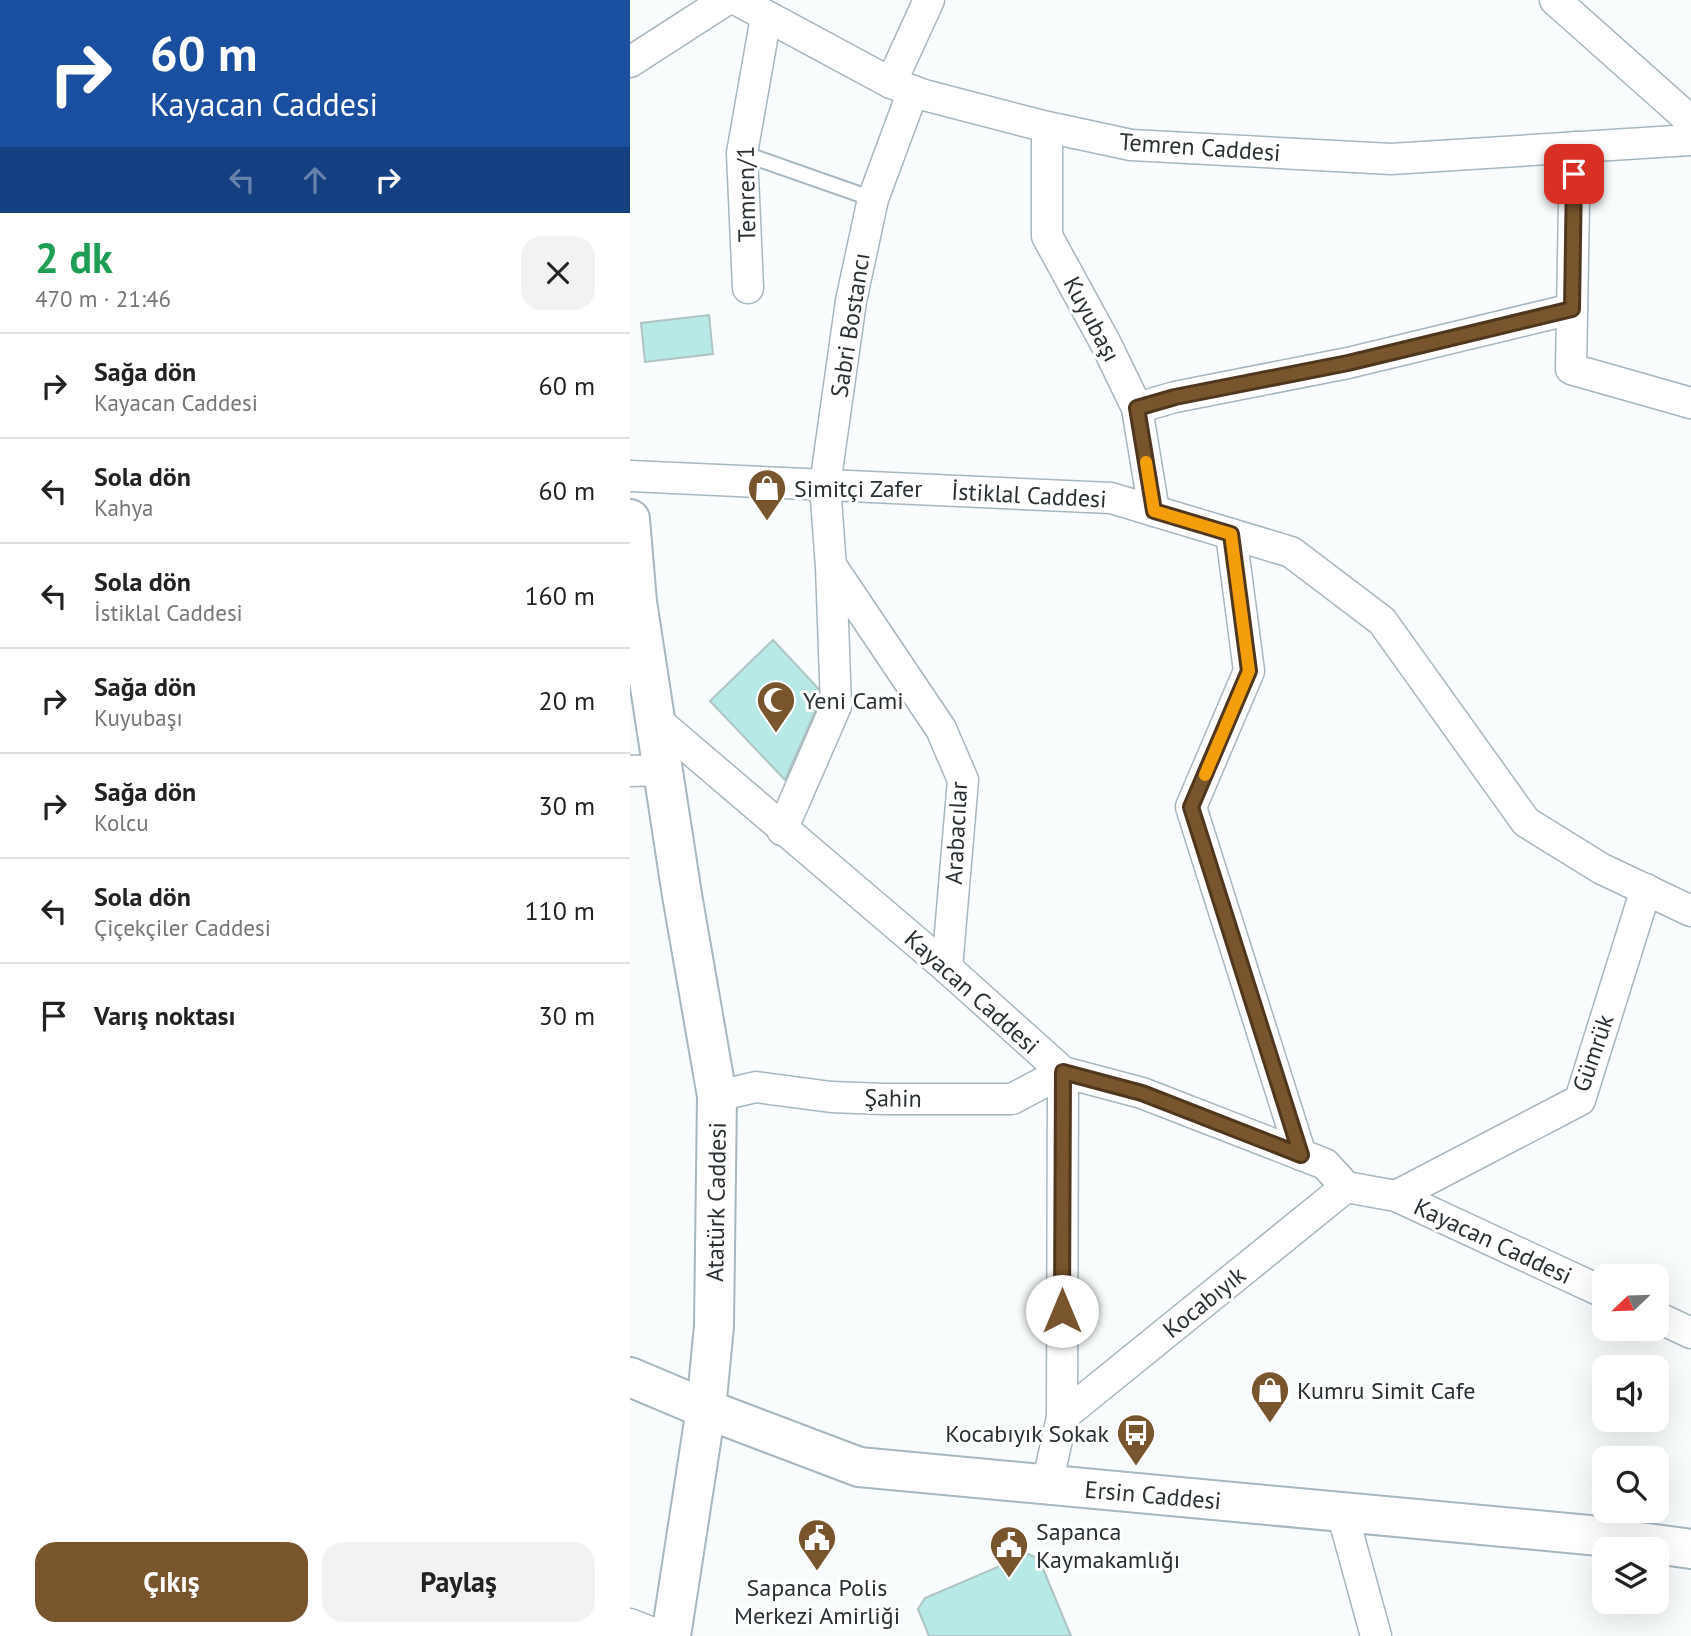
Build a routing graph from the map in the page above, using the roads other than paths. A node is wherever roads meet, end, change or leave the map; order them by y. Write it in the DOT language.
graph roads {
  1 [pos="726,0"];
  2 [pos="737,0"];
  3 [pos="929,0"];
  4 [pos="1555,0"];
  5 [pos="766,17"];
  6 [pos="630,62"];
  7 [pos="902,87"];
  8 [pos="1691,121"];
  9 [pos="1048,127"];
  10 [pos="1691,140"];
  11 [pos="1575,148"];
  12 [pos="741,153"];
  13 [pos="873,200"];
  14 [pos="748,288"];
  15 [pos="1572,309"];
  16 [pos="1691,402"];
  17 [pos="1137,408"];
  18 [pos="630,476"];
  19 [pos="825,485"];
  20 [pos="1154,511"];
  21 [pos="630,519"];
  22 [pos="1231,534"];
  23 [pos="831,567"];
  24 [pos="656,720"];
  25 [pos="647,770"];
  26 [pos="782,830"];
  27 [pos="1646,889"];
  28 [pos="1691,911"];
  29 [pos="947,968"];
  30 [pos="1063,1072"];
  31 [pos="718,1096"];
  32 [pos="1301,1155"];
  33 [pos="1346,1187"];
  34 [pos="1396,1196"];
  35 [pos="1592,1287"];
  36 [pos="1670,1323"];
  37 [pos="1691,1333"];
  38 [pos="630,1377"];
  39 [pos="706,1409"];
  40 [pos="1062,1417"];
  41 [pos="1047,1485"];
  42 [pos="1342,1512"];
  43 [pos="1686,1545"];
  44 [pos="630,1624"];
  45 [pos="660,1636"];
  46 [pos="671,1636"];
  47 [pos="1376,1636"];
  1 -- 6 [label="street"];
  2 -- 5 [label="street, Temren Caddesi"];
  3 -- 7 [label="street, Sabri Bostancı"];
  4 -- 8 [label="street"];
  5 -- 7 [label="street, Temren Caddesi"];
  5 -- 12 [label="street, Temren/1"];
  7 -- 9 [label="street, Temren Caddesi"];
  7 -- 13 [label="street, Sabri Bostancı"];
  9 -- 11 [label="street, Temren Caddesi"];
  9 -- 17 [label="street, Kuyubaşı"];
  10 -- 11 [label="street, Temren Caddesi"];
  11 -- 15 [label="street"];
  12 -- 13 [label="lane"];
  12 -- 14 [label="street, Temren/1"];
  13 -- 19 [label="street, Sabri Bostancı"];
  15 -- 16 [label="street"];
  15 -- 17 [label="street"];
  17 -- 20 [label="street, Kuyubaşı"];
  18 -- 19 [label="street, İstiklal Caddesi"];
  19 -- 20 [label="street, İstiklal Caddesi"];
  19 -- 23 [label="street, Sabri Bostancı"];
  20 -- 22 [label="street, İstiklal Caddesi"];
  21 -- 24 [label="street, Atatürk Caddesi"];
  22 -- 27 [label="street, İstiklal Caddesi"];
  22 -- 32 [label="street"];
  23 -- 26 [label="street"];
  23 -- 29 [label="street, Arabacılar"];
  24 -- 25 [label="street, Atatürk Caddesi"];
  24 -- 26 [label="street, Kayacan Caddesi"];
  25 -- 31 [label="street, Atatürk Caddesi"];
  26 -- 29 [label="street, Kayacan Caddesi"];
  27 -- 28 [label="street, İstiklal Caddesi"];
  27 -- 34 [label="street, Gümrük"];
  29 -- 30 [label="street, Kayacan Caddesi"];
  30 -- 31 [label="street, Şahin"];
  30 -- 32 [label="street, Kayacan Caddesi"];
  30 -- 40 [label="street"];
  31 -- 39 [label="street, Atatürk Caddesi"];
  32 -- 33 [label="street, Kayacan Caddesi"];
  33 -- 34 [label="street, Kayacan Caddesi"];
  33 -- 40 [label="street, Kocabıyık"];
  34 -- 35 [label="street, Kayacan Caddesi"];
  36 -- 37 [label="street"];
  38 -- 39 [label="street, Ersin Caddesi"];
  39 -- 41 [label="street, Ersin Caddesi"];
  39 -- 46 [label="street, Atatürk Caddesi"];
  40 -- 41 [label="street"];
  41 -- 42 [label="street, Ersin Caddesi"];
  42 -- 43 [label="street, Ersin Caddesi"];
  42 -- 47 [label="street"];
  44 -- 45 [label="street"];
}
